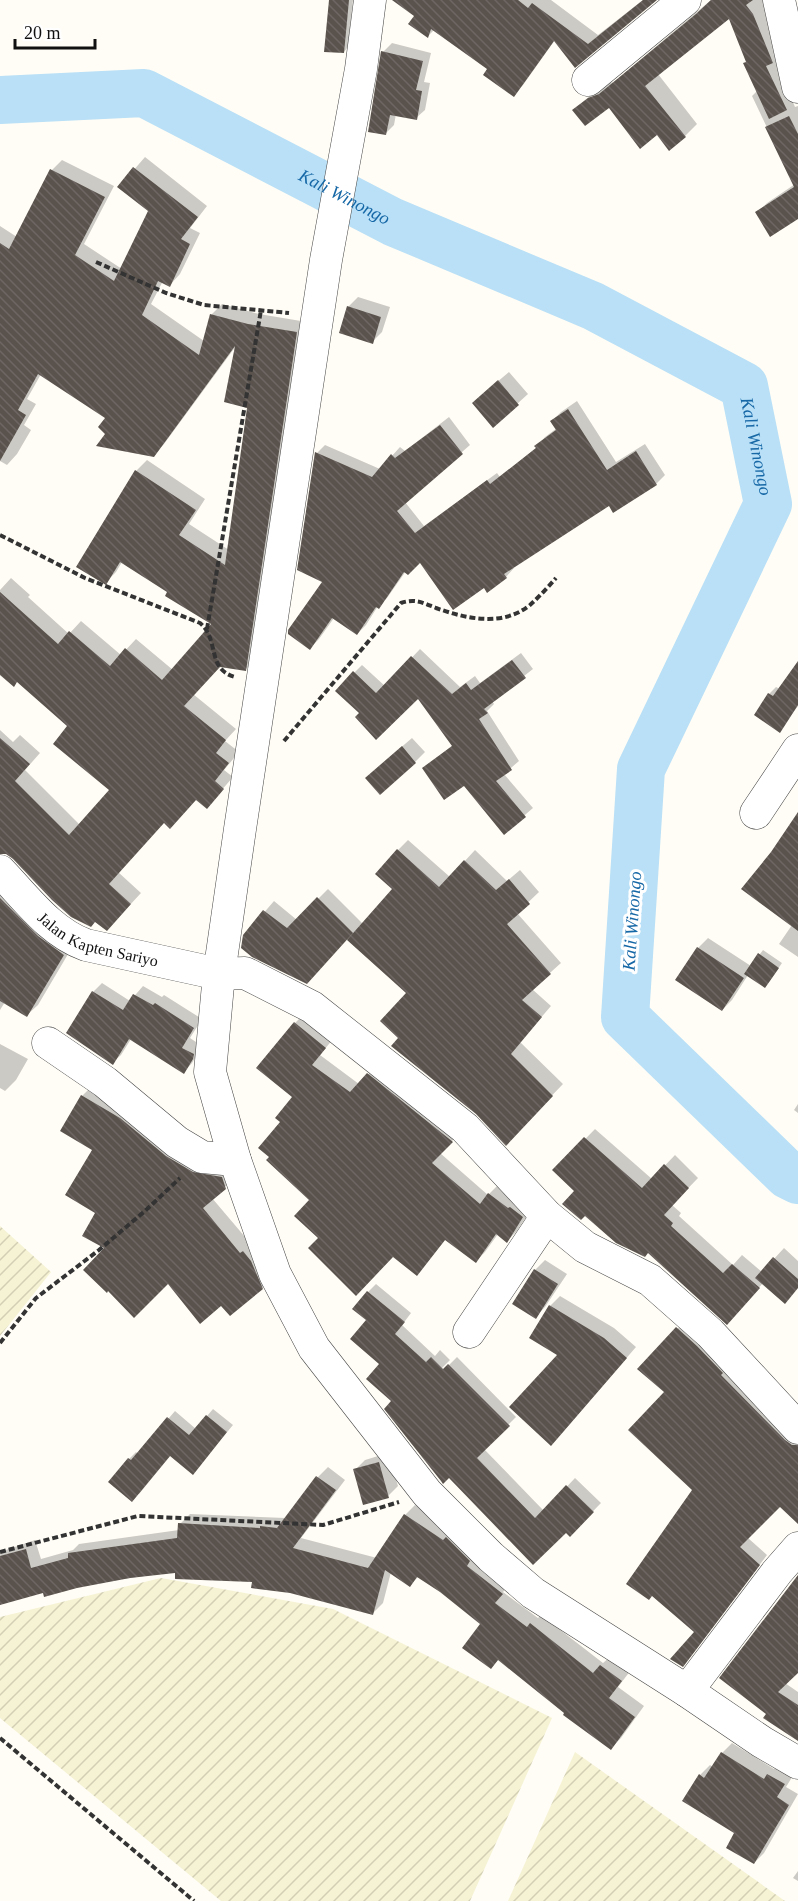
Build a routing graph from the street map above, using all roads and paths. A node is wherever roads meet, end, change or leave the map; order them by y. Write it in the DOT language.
graph roads {
  1 [pos="370,0"];
  2 [pos="685,0"];
  3 [pos="779,0"];
  4 [pos="588,80"];
  5 [pos="798,87"];
  6 [pos="96,262"];
  7 [pos="261,310"];
  8 [pos="317,317"];
  9 [pos="0,535"];
  10 [pos="556,578"];
  11 [pos="207,629"];
  12 [pos="262,684"];
  13 [pos="277,749"];
  14 [pos="798,750"];
  15 [pos="756,813"];
  16 [pos="0,871"];
  17 [pos="219,974"];
  18 [pos="48,1043"];
  19 [pos="202,1157"];
  20 [pos="235,1160"];
  21 [pos="547,1216"];
  22 [pos="470,1332"];
  23 [pos="0,1343"];
  24 [pos="798,1428"];
  25 [pos="427,1493"];
  26 [pos="798,1548"];
  27 [pos="0,1552"];
  28 [pos="687,1691"];
  29 [pos="0,1738"];
  30 [pos="798,1763"];
  31 [pos="194,1901"];
  1 -- 8 [label="street"];
  2 -- 4 [label="street"];
  3 -- 5 [label="street"];
  6 -- 7 [label="path"];
  7 -- 8 [label="path"];
  7 -- 11 [label="path"];
  8 -- 12 [label="street"];
  9 -- 11 [label="path"];
  10 -- 13 [label="path"];
  11 -- 12 [label="path"];
  12 -- 17 [label="street"];
  14 -- 15 [label="street"];
  16 -- 17 [label="street, Jalan Kapten Sariyo"];
  17 -- 20 [label="street"];
  17 -- 21 [label="street, Jalan Kapten Sariyo"];
  18 -- 19 [label="street"];
  19 -- 20 [label="street"];
  19 -- 23 [label="path"];
  20 -- 25 [label="street"];
  21 -- 22 [label="street"];
  21 -- 24 [label="street, Jalan Kapten Sariyo"];
  25 -- 27 [label="path"];
  25 -- 28 [label="street"];
  26 -- 28 [label="street"];
  28 -- 30 [label="street"];
  29 -- 31 [label="path"];
}
